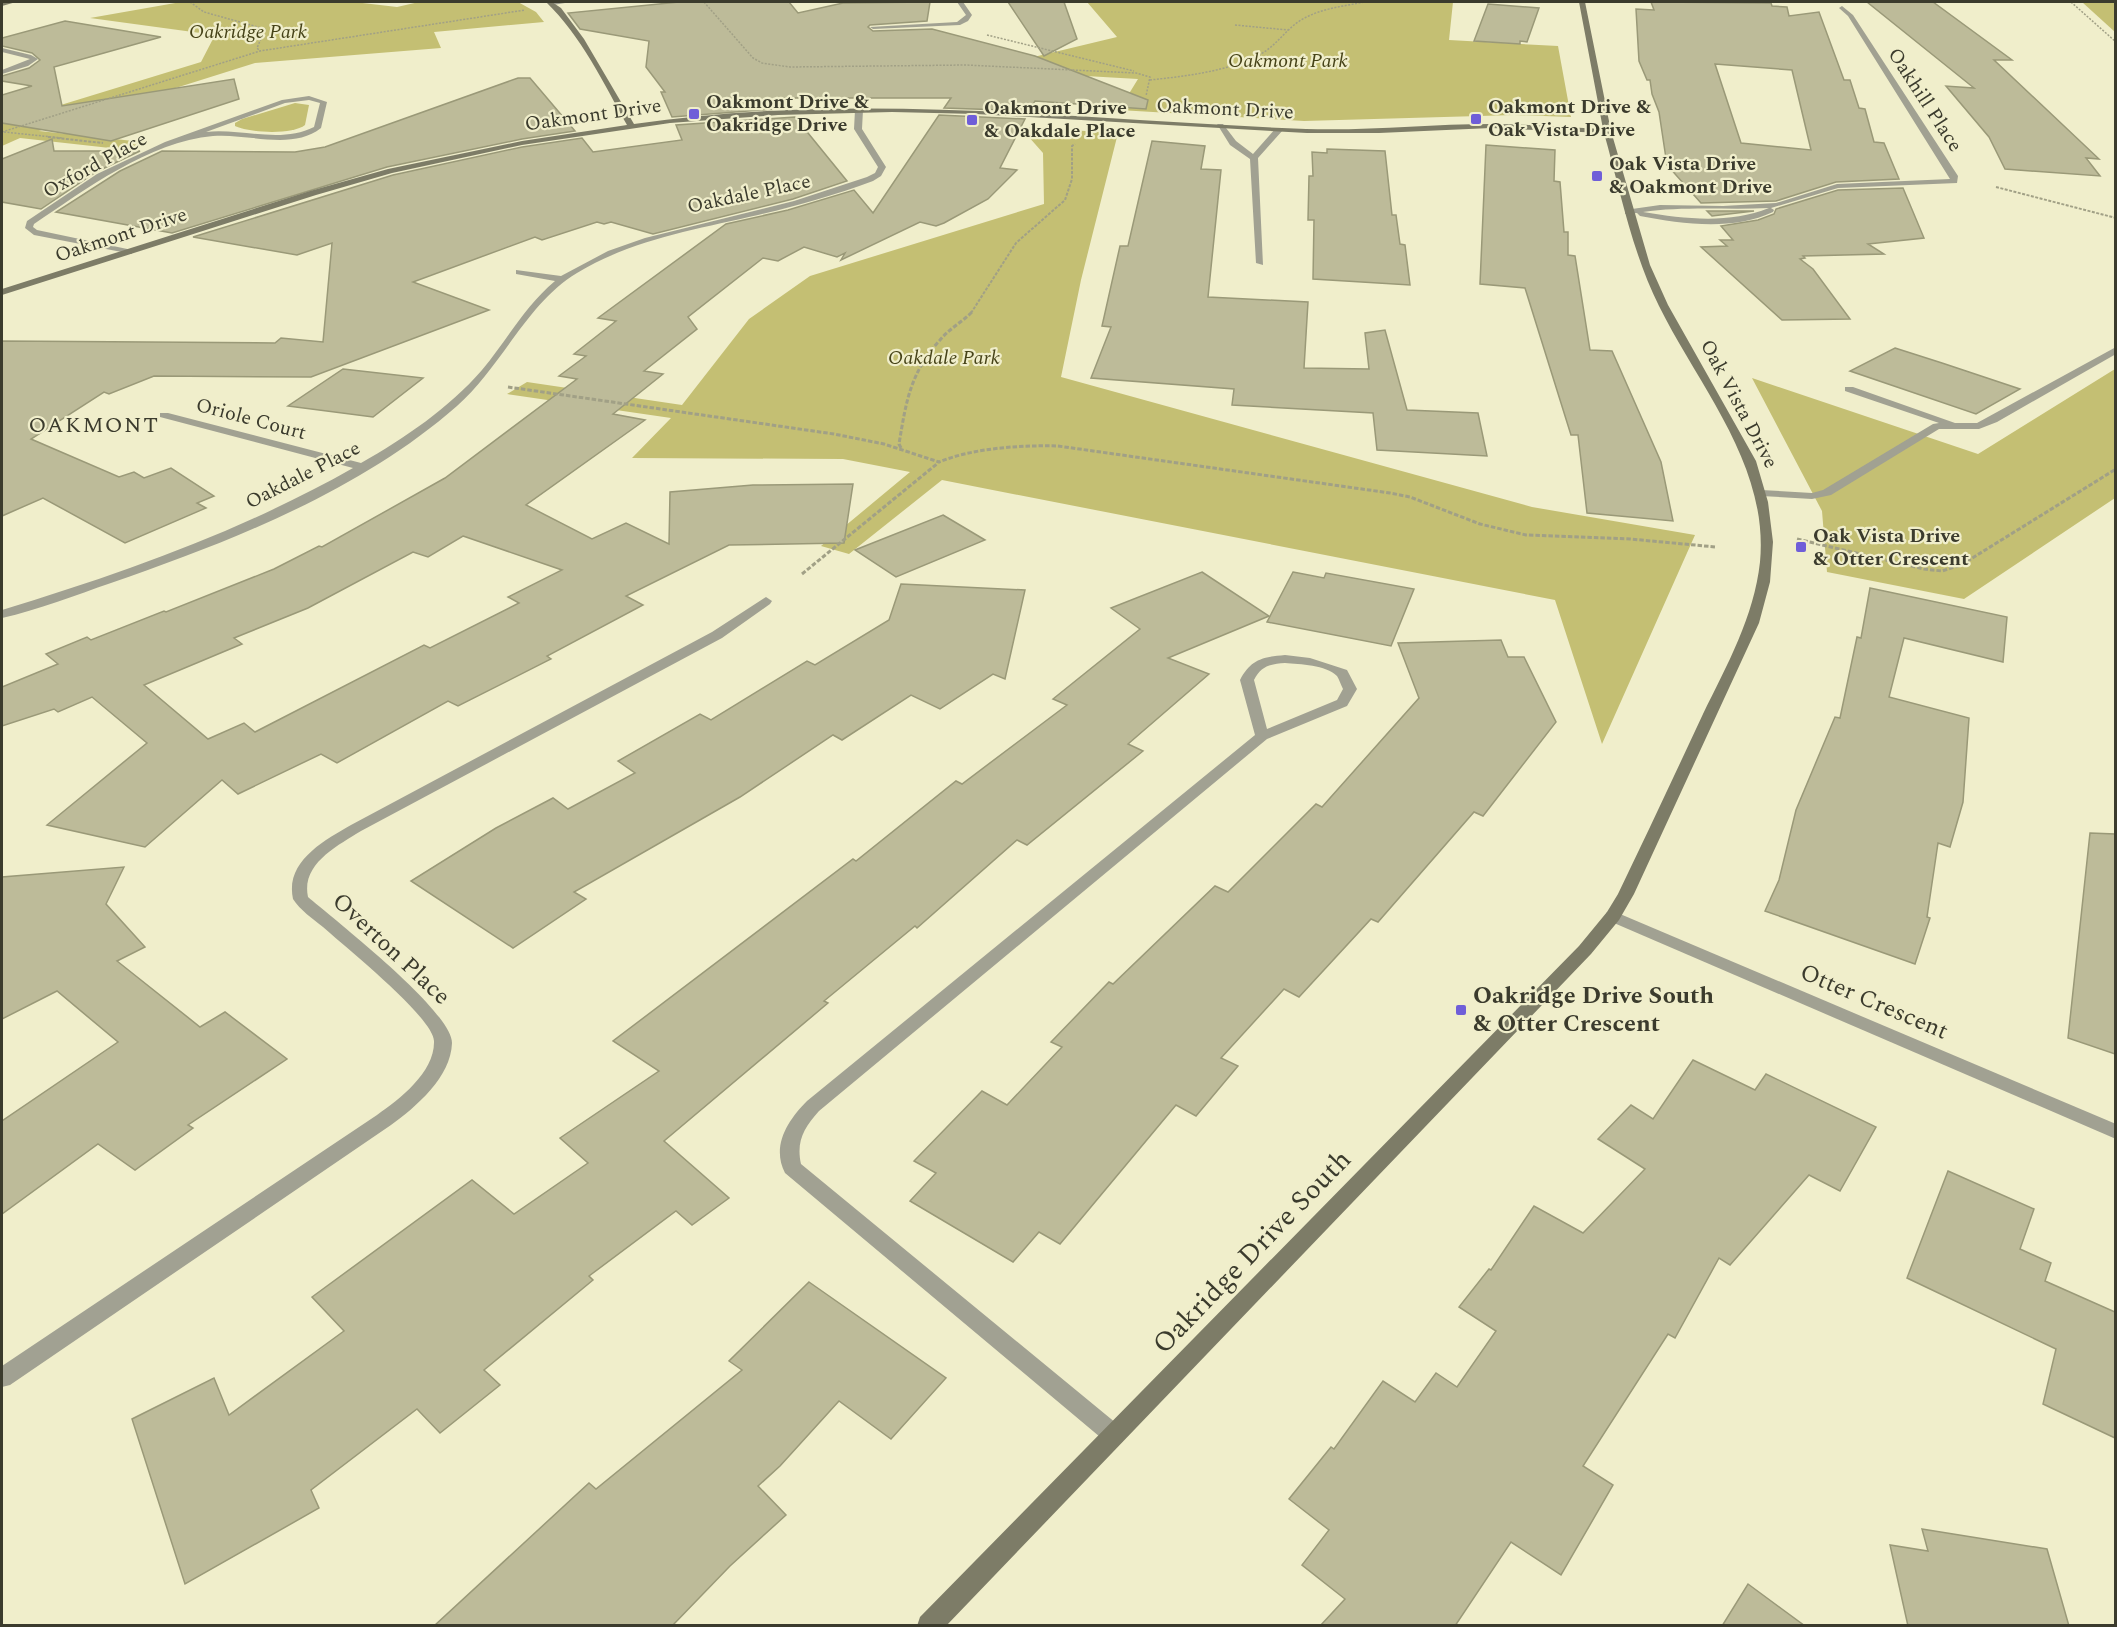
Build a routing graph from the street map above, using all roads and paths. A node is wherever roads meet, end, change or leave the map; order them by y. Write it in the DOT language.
graph roads {
  1 [pos="13,2"];
  2 [pos="190,2"];
  3 [pos="551,2"];
  4 [pos="568,2"];
  5 [pos="704,2"];
  6 [pos="960,2"];
  7 [pos="1364,2"];
  8 [pos="1582,2"];
  9 [pos="2071,2"];
  10 [pos="2,4"];
  11 [pos="1842,8"];
  12 [pos="527,9"];
  13 [pos="1235,25"];
  14 [pos="873,27"];
  15 [pos="1288,30"];
  16 [pos="984,34"];
  17 [pos="2115,42"];
  18 [pos="2,50"];
  19 [pos="260,51"];
  20 [pos="2,72"];
  21 [pos="1146,75"];
  22 [pos="1150,80"];
  23 [pos="1143,102"];
  24 [pos="859,110"];
  25 [pos="631,126"];
  26 [pos="1220,126"];
  27 [pos="1279,130"];
  28 [pos="1607,131"];
  29 [pos="2,132"];
  30 [pos="180,140"];
  31 [pos="1078,142"];
  32 [pos="112,144"];
  33 [pos="1254,158"];
  34 [pos="1996,187"];
  35 [pos="1628,212"];
  36 [pos="2115,218"];
  37 [pos="129,252"];
  38 [pos="1260,263"];
  39 [pos="519,272"];
  40 [pos="562,279"];
  41 [pos="2,292"];
  42 [pos="2115,350"];
  43 [pos="500,386"];
  44 [pos="1849,389"];
  45 [pos="164,415"];
  46 [pos="1956,425"];
  47 [pos="901,449"];
  48 [pos="939,462"];
  49 [pos="363,467"];
  50 [pos="2115,469"];
  51 [pos="1761,493"];
  52 [pos="1798,540"];
  53 [pos="1716,547"];
  54 [pos="802,574"];
  55 [pos="766,601"];
  56 [pos="2,614"];
  57 [pos="1262,736"];
  58 [pos="1613,916"];
  59 [pos="2115,1132"];
  60 [pos="2,1378"];
  61 [pos="1114,1436"];
  62 [pos="929,1626"];
  1 -- 10 [label="street"];
  2 -- 19 [label="path"];
  3 -- 4 [label="street"];
  3 -- 25 [label="street"];
  5 -- 21 [label="path"];
  6 -- 14 [label="street"];
  7 -- 15 [label="path"];
  8 -- 28 [label="street, Oak Vista Drive"];
  9 -- 17 [label="path"];
  11 -- 35 [label="street, Oakhill Place"];
  12 -- 19 [label="path"];
  13 -- 15 [label="path"];
  15 -- 22 [label="path"];
  16 -- 21 [label="path"];
  18 -- 20 [label="street"];
  19 -- 29 [label="path"];
  21 -- 22 [label="path"];
  22 -- 23 [label="path"];
  24 -- 25 [label="street, Oakmont Drive"];
  24 -- 26 [label="street, Oakmont Drive"];
  24 -- 40 [label="street, Oakdale Place"];
  25 -- 37 [label="street, Oakmont Drive"];
  26 -- 27 [label="street, Oakmont Drive"];
  26 -- 33 [label="street"];
  27 -- 28 [label="street, Oakmont Drive"];
  27 -- 33 [label="street"];
  28 -- 35 [label="street, Oak Vista Drive"];
  29 -- 32 [label="path"];
  30 -- 30 [label="street, Oxford Place"];
  30 -- 37 [label="street, Oxford Place"];
  31 -- 47 [label="path"];
  33 -- 38 [label="street"];
  34 -- 36 [label="path"];
  35 -- 51 [label="street, Oak Vista Drive"];
  37 -- 41 [label="street, Oakmont Drive"];
  39 -- 40 [label="street"];
  40 -- 49 [label="street, Oakdale Place"];
  42 -- 46 [label="street"];
  43 -- 47 [label="path"];
  44 -- 46 [label="street"];
  45 -- 49 [label="street, Oriole Court"];
  46 -- 51 [label="street"];
  47 -- 48 [label="path"];
  48 -- 53 [label="path"];
  48 -- 54 [label="path"];
  49 -- 56 [label="street, Oakdale Place"];
  50 -- 52 [label="path"];
  51 -- 58 [label="street, Oak Vista Drive"];
  55 -- 60 [label="street, Overton Place"];
  57 -- 57 [label="street"];
  57 -- 61 [label="street"];
  58 -- 59 [label="street, Otter Crescent"];
  58 -- 61 [label="street, Oakridge Drive South"];
  61 -- 62 [label="street, Oakridge Drive South"];
}
